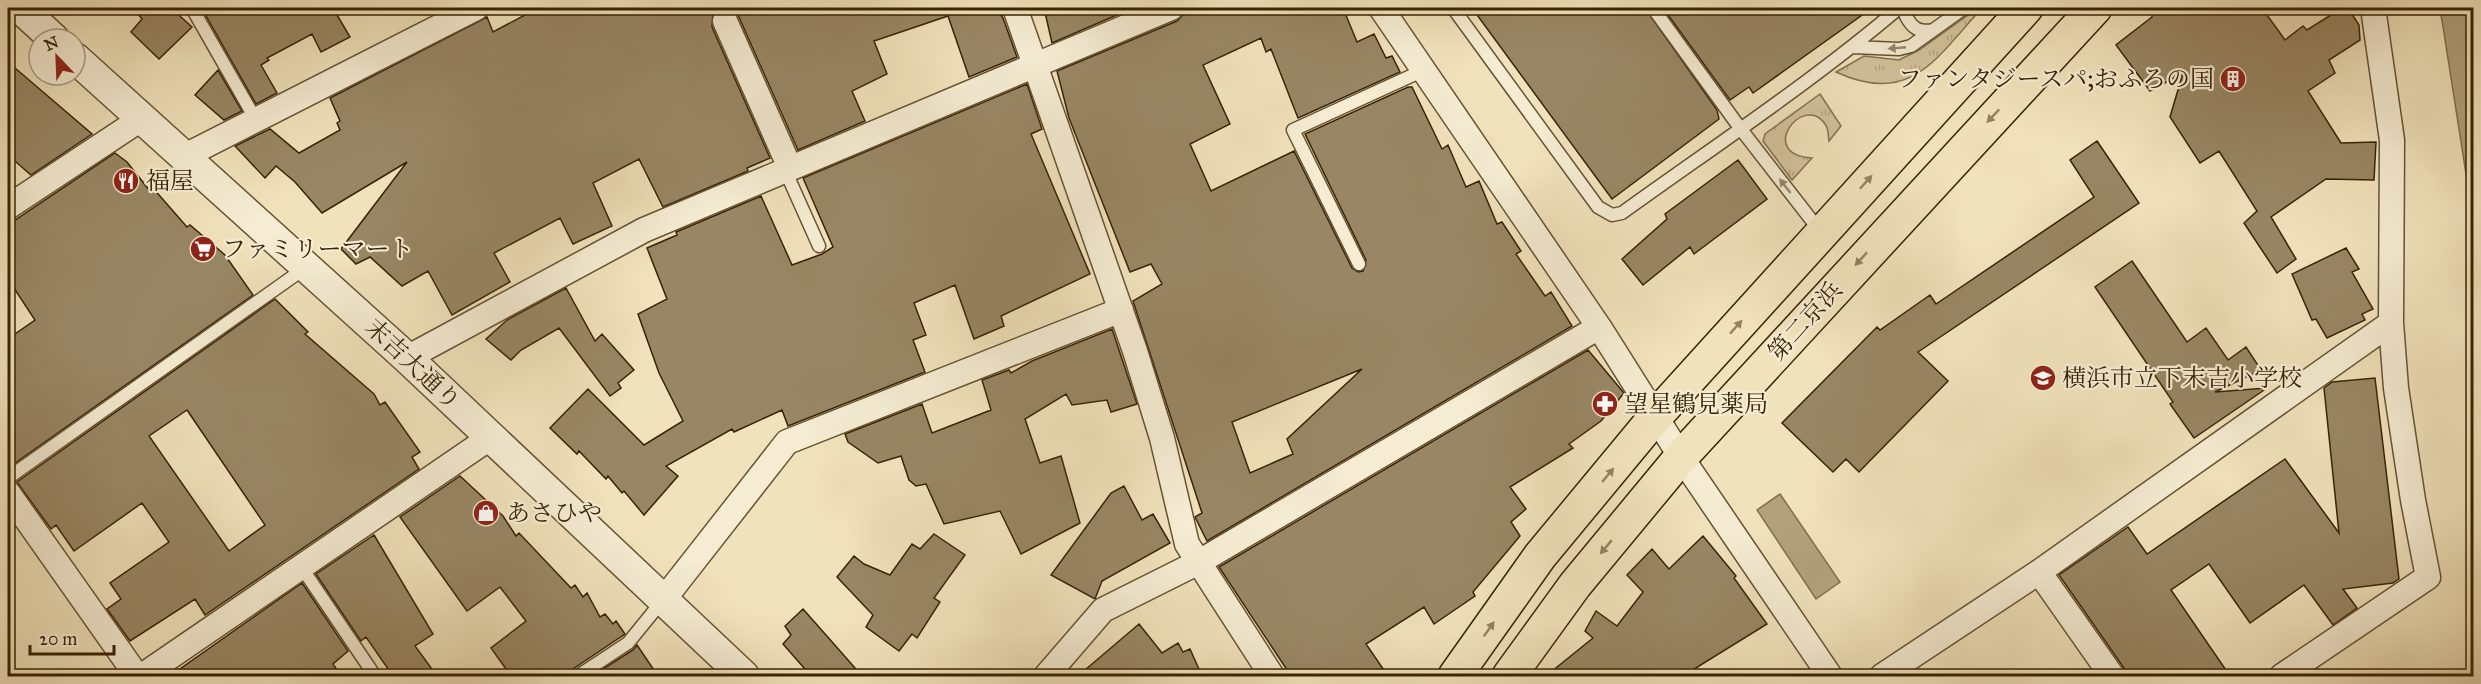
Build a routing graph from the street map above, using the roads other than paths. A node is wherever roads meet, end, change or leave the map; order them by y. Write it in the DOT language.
graph roads {
  1 [pos="20,8"];
  2 [pos="192,8"];
  3 [pos="476,8"];
  4 [pos="1015,8"];
  5 [pos="1171,8"];
  6 [pos="1382,8"];
  7 [pos="1453,8"];
  8 [pos="1653,8"];
  9 [pos="1899,8"];
  10 [pos="1906,8"];
  11 [pos="1964,8"];
  12 [pos="2026,8"];
  13 [pos="2095,8"];
  14 [pos="2373,8"];
  15 [pos="725,21"];
  16 [pos="41,27"];
  17 [pos="1933,30"];
  18 [pos="1853,47"];
  19 [pos="1035,64"];
  20 [pos="87,69"];
  21 [pos="1424,70"];
  22 [pos="141,118"];
  23 [pos="256,120"];
  24 [pos="1740,128"];
  25 [pos="185,156"];
  26 [pos="788,169"];
  27 [pos="8,207"];
  28 [pos="1821,232"];
  29 [pos="819,246"];
  30 [pos="1359,264"];
  31 [pos="306,267"];
  32 [pos="1121,310"];
  33 [pos="2391,323"];
  34 [pos="1599,327"];
  35 [pos="407,357"];
  36 [pos="1656,416"];
  37 [pos="491,437"];
  38 [pos="1681,458"];
  39 [pos="8,478"];
  40 [pos="8,493"];
  41 [pos="1199,562"];
  42 [pos="302,568"];
  43 [pos="2039,572"];
  44 [pos="664,599"];
  45 [pos="140,676"];
  46 [pos="375,676"];
  47 [pos="578,676"];
  48 [pos="744,676"];
  49 [pos="1046,676"];
  50 [pos="1272,676"];
  51 [pos="1455,676"];
  52 [pos="1509,676"];
  53 [pos="1830,676"];
  54 [pos="1882,676"];
  55 [pos="2112,676"];
  56 [pos="2282,676"];
  1 -- 16 [label="street"];
  2 -- 23 [label="lane"];
  3 -- 23 [label="street"];
  4 -- 19 [label="street"];
  5 -- 19 [label="street"];
  6 -- 21 [label="street"];
  7 -- 24 [label="lane"];
  8 -- 24 [label="lane"];
  9 -- 18 [label="lane"];
  10 -- 17 [label="lane"];
  11 -- 17 [label="lane"];
  28 -- 12 [label="highway, 第二京浜, one-way"];
  13 -- 38 [label="highway, 第二京浜, one-way"];
  14 -- 33 [label="street"];
  15 -- 26 [label="street"];
  17 -- 18 [label="lane, one-way"];
  18 -- 24 [label="lane"];
  19 -- 26 [label="street"];
  19 -- 32 [label="street"];
  20 -- 22 [label="street, 末吉大通り"];
  21 -- 30 [label="lane"];
  21 -- 34 [label="street"];
  22 -- 25 [label="street, 末吉大通り"];
  22 -- 27 [label="street"];
  23 -- 25 [label="street"];
  28 -- 24 [label="lane, one-way"];
  25 -- 31 [label="street, 末吉大通り"];
  26 -- 29 [label="lane"];
  26 -- 35 [label="street"];
  36 -- 28 [label="highway, 第二京浜, one-way"];
  31 -- 35 [label="street, 末吉大通り"];
  31 -- 39 [label="lane"];
  32 -- 41 [label="street"];
  32 -- 44 [label="street"];
  33 -- 43 [label="street"];
  33 -- 56 [label="street"];
  34 -- 36 [label="street"];
  34 -- 41 [label="street"];
  35 -- 37 [label="street, 末吉大通り"];
  36 -- 38 [label="street"];
  51 -- 36 [label="highway, 第二京浜, one-way"];
  37 -- 42 [label="street"];
  37 -- 44 [label="street, 末吉大通り"];
  38 -- 52 [label="highway, 第二京浜, one-way"];
  38 -- 53 [label="street"];
  40 -- 45 [label="street"];
  41 -- 49 [label="street"];
  41 -- 50 [label="street"];
  42 -- 45 [label="street"];
  42 -- 46 [label="lane"];
  43 -- 54 [label="street"];
  43 -- 55 [label="street"];
  44 -- 47 [label="lane"];
  44 -- 48 [label="street, 末吉大通り"];
}
